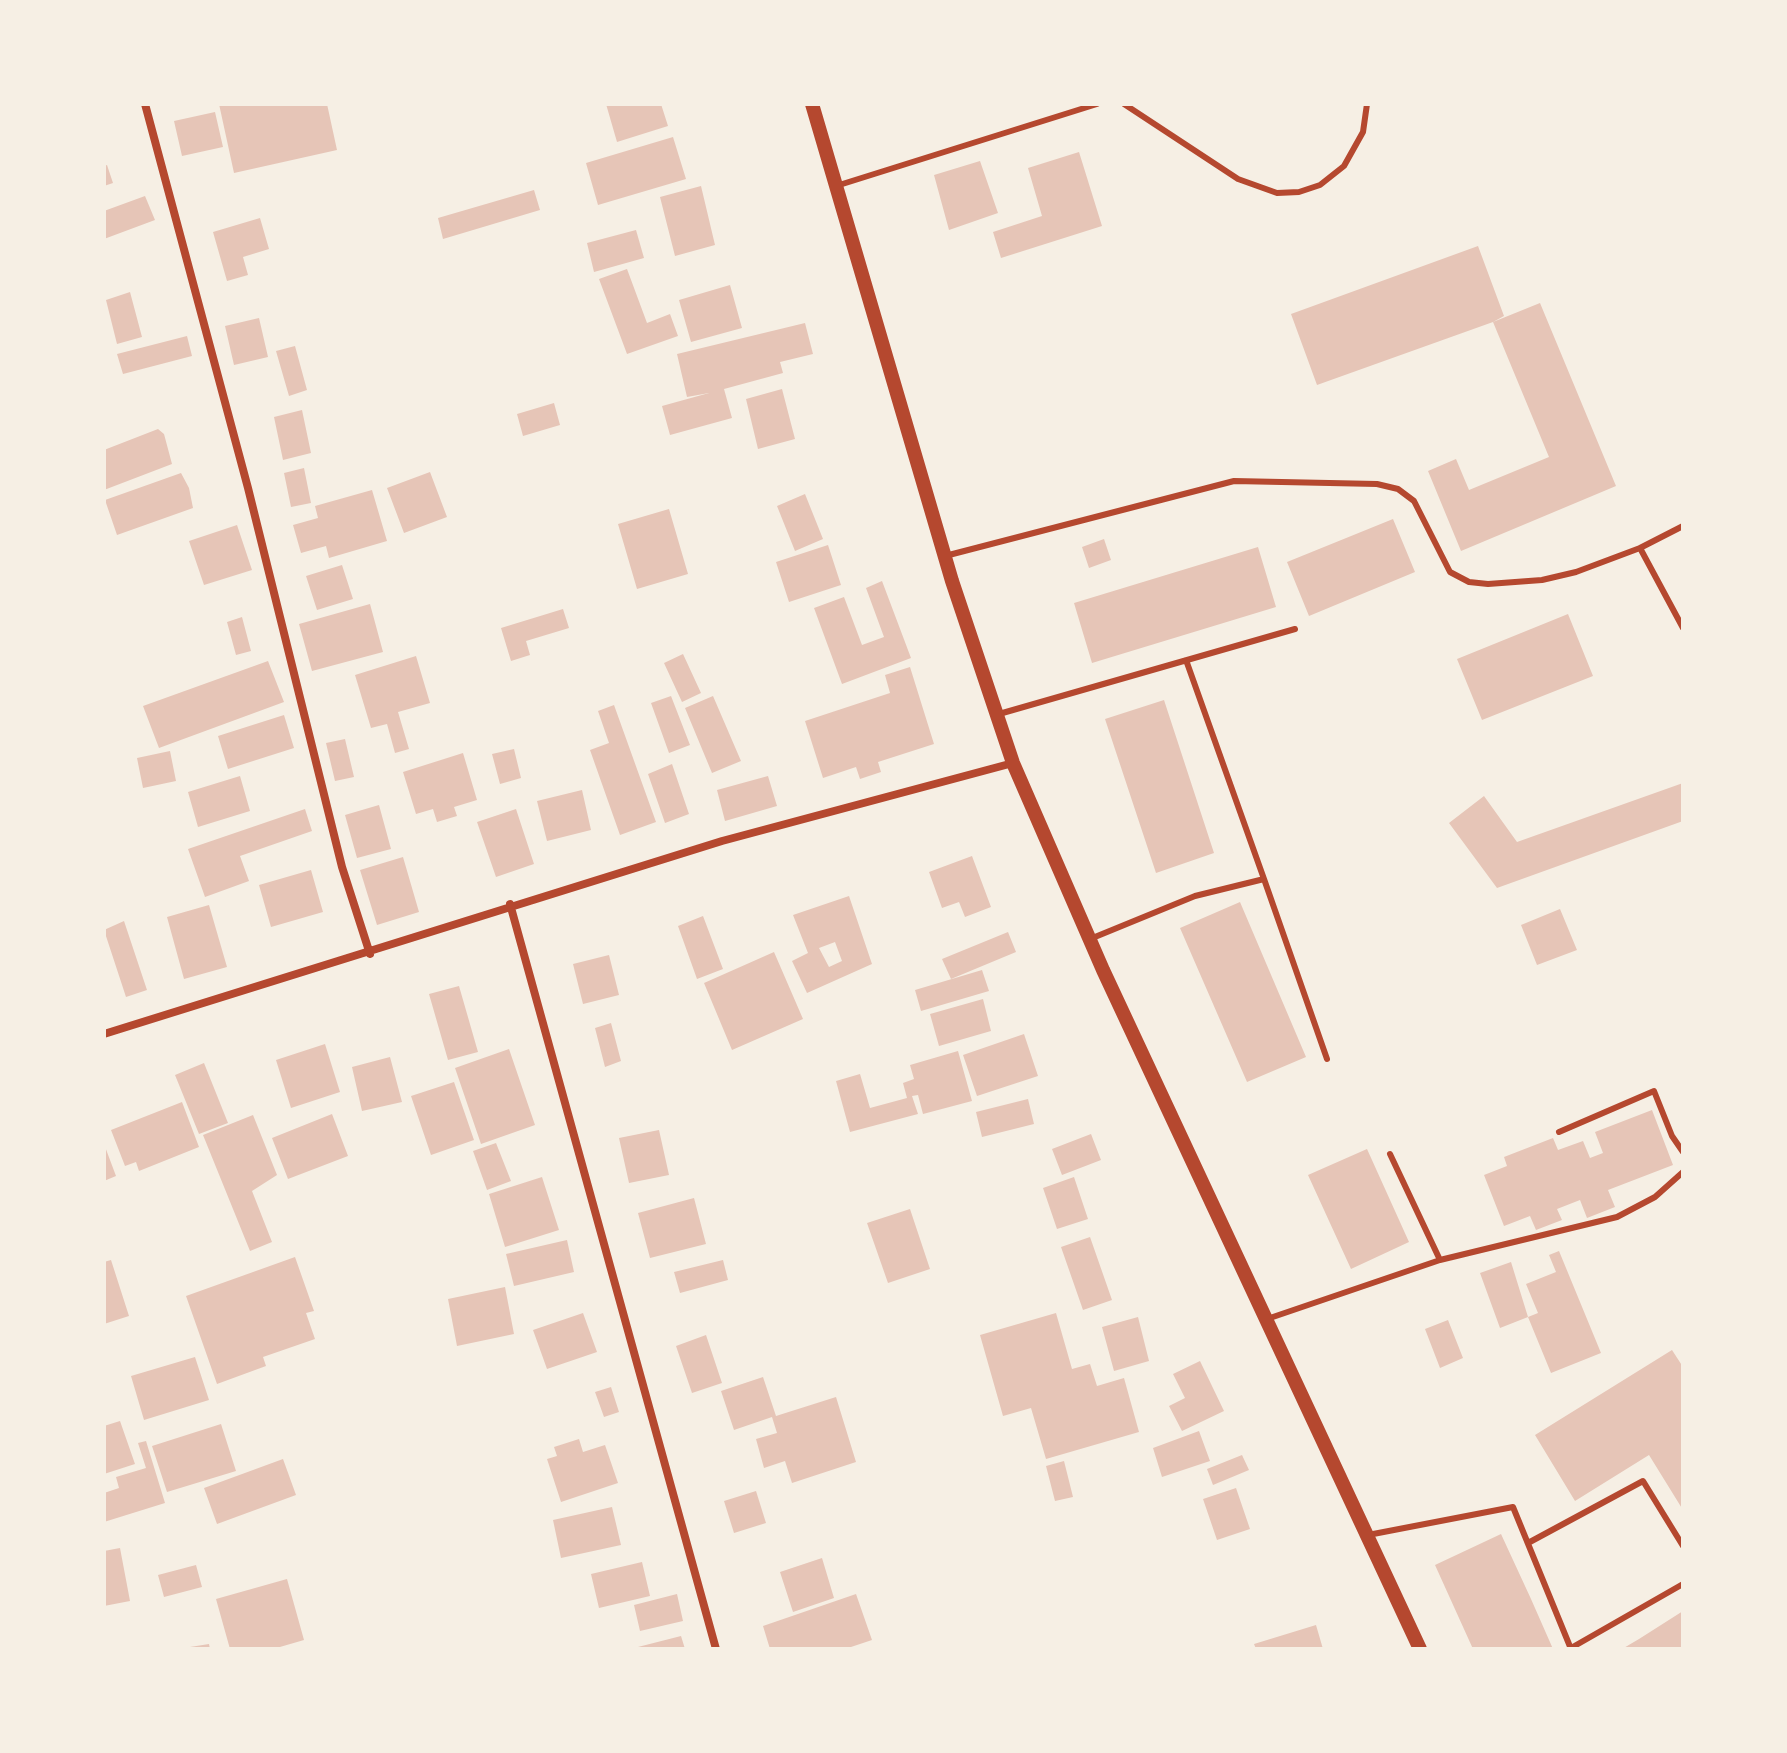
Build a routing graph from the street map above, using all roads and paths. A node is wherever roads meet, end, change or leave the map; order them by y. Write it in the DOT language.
graph roads {
  1 [pos="145,104"];
  2 [pos="812,104"];
  3 [pos="1097,104"];
  4 [pos="1124,104"];
  5 [pos="1367,104"];
  6 [pos="836,186"];
  7 [pos="1683,526"];
  8 [pos="1640,548"];
  9 [pos="945,556"];
  10 [pos="1683,628"];
  11 [pos="1295,629"];
  12 [pos="1186,660"];
  13 [pos="997,715"];
  14 [pos="1013,763"];
  15 [pos="1264,879"];
  16 [pos="510,904"];
  17 [pos="1090,939"];
  18 [pos="370,954"];
  19 [pos="104,1034"];
  20 [pos="1327,1059"];
  21 [pos="1559,1132"];
  22 [pos="1683,1152"];
  23 [pos="1390,1154"];
  24 [pos="1683,1172"];
  25 [pos="1440,1260"];
  26 [pos="1265,1320"];
  27 [pos="1366,1535"];
  28 [pos="1528,1543"];
  29 [pos="1683,1546"];
  30 [pos="1683,1584"];
  31 [pos="1571,1648"];
  32 [pos="716,1649"];
  33 [pos="1420,1649"];
  1 -- 18 [label="street"];
  2 -- 6 [label="street"];
  3 -- 6 [label="lane"];
  4 -- 5 [label="lane"];
  6 -- 9 [label="street"];
  7 -- 8 [label="lane"];
  8 -- 9 [label="lane"];
  8 -- 10 [label="lane"];
  9 -- 13 [label="street"];
  11 -- 12 [label="lane"];
  12 -- 13 [label="lane"];
  12 -- 15 [label="lane"];
  13 -- 14 [label="street"];
  14 -- 16 [label="street"];
  14 -- 17 [label="street"];
  15 -- 17 [label="lane"];
  15 -- 20 [label="lane"];
  16 -- 18 [label="street"];
  16 -- 32 [label="street"];
  17 -- 26 [label="street"];
  18 -- 19 [label="street"];
  21 -- 22 [label="lane"];
  23 -- 25 [label="lane"];
  24 -- 25 [label="lane"];
  25 -- 26 [label="lane"];
  26 -- 27 [label="street"];
  27 -- 28 [label="lane"];
  27 -- 33 [label="street"];
  28 -- 29 [label="lane"];
  28 -- 31 [label="lane"];
  30 -- 31 [label="lane"];
}
